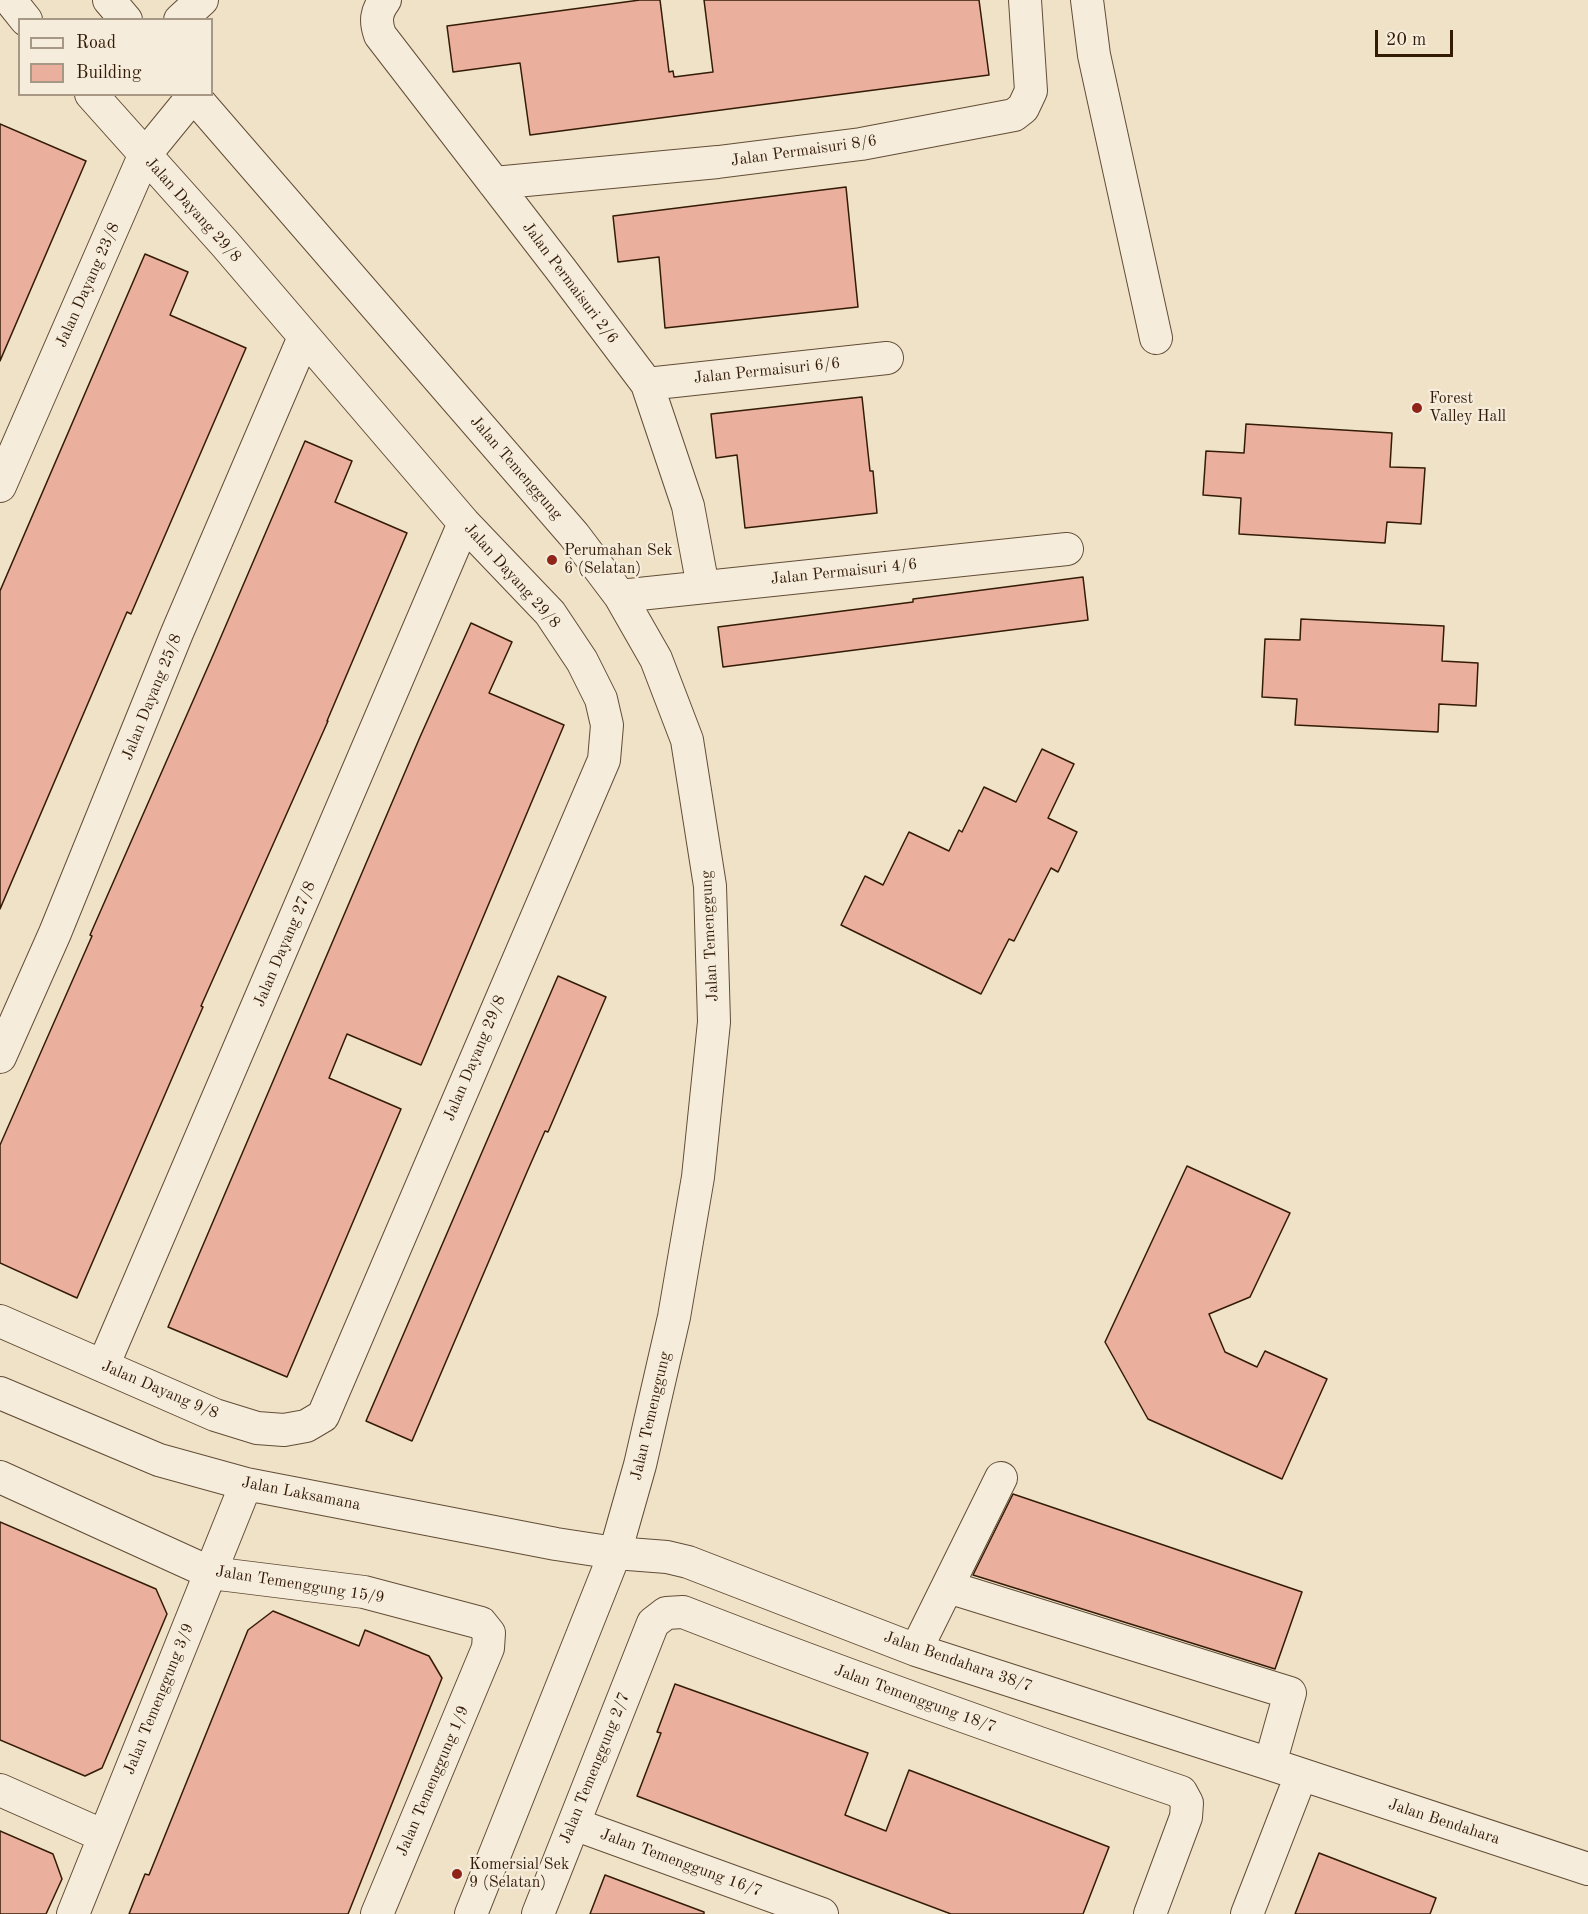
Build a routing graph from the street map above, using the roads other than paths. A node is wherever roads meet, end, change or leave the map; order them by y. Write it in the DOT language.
graph roads {
  1 [pos="10,0"];
  2 [pos="109,0"];
  3 [pos="202,0"];
  4 [pos="1087,0"];
  5 [pos="381,5"];
  6 [pos="1026,12"];
  7 [pos="25,18"];
  8 [pos="124,18"];
  9 [pos="182,18"];
  10 [pos="93,96"];
  11 [pos="191,96"];
  12 [pos="193,96"];
  13 [pos="144,156"];
  14 [pos="494,183"];
  15 [pos="304,337"];
  16 [pos="1156,338"];
  17 [pos="887,358"];
  18 [pos="647,384"];
  19 [pos="0,486"];
  20 [pos="464,523"];
  21 [pos="1067,549"];
  22 [pos="704,587"];
  23 [pos="620,596"];
  24 [pos="0,1057"];
  25 [pos="0,1321"];
  26 [pos="103,1365"];
  27 [pos="0,1393"];
  28 [pos="323,1416"];
  29 [pos="0,1477"];
  30 [pos="1001,1478"];
  31 [pos="246,1484"];
  32 [pos="615,1552"];
  33 [pos="211,1573"];
  34 [pos="948,1587"];
  35 [pos="653,1623"];
  36 [pos="488,1648"];
  37 [pos="916,1650"];
  38 [pos="1270,1764"];
  39 [pos="1301,1775"];
  40 [pos="0,1790"];
  41 [pos="574,1824"];
  42 [pos="104,1836"];
  43 [pos="1588,1869"];
  44 [pos="73,1914"];
  45 [pos="377,1914"];
  46 [pos="471,1914"];
  47 [pos="538,1914"];
  48 [pos="822,1914"];
  49 [pos="1150,1914"];
  50 [pos="1246,1914"];
  1 -- 7 [label="street"];
  2 -- 8 [label="street"];
  3 -- 9 [label="street"];
  4 -- 16 [label="street"];
  5 -- 14 [label="street, Jalan Permaisuri 2/6"];
  6 -- 14 [label="street, Jalan Permaisuri 8/6"];
  10 -- 13 [label="street, Jalan Dayang 29/8"];
  11 -- 13 [label="street, Jalan Dayang 23/8"];
  12 -- 23 [label="street, Jalan Temenggung"];
  13 -- 15 [label="street, Jalan Dayang 29/8"];
  13 -- 19 [label="street, Jalan Dayang 23/8"];
  14 -- 18 [label="street, Jalan Permaisuri 2/6"];
  15 -- 20 [label="street, Jalan Dayang 29/8"];
  15 -- 24 [label="street, Jalan Dayang 25/8"];
  17 -- 18 [label="street, Jalan Permaisuri 6/6"];
  18 -- 22 [label="street, Jalan Permaisuri 2/6"];
  20 -- 26 [label="street, Jalan Dayang 27/8"];
  20 -- 28 [label="street, Jalan Dayang 29/8"];
  21 -- 22 [label="street, Jalan Permaisuri 4/6"];
  22 -- 23 [label="street, Jalan Permaisuri 4/6"];
  23 -- 32 [label="street, Jalan Temenggung"];
  25 -- 26 [label="street, Jalan Dayang 9/8"];
  26 -- 28 [label="street, Jalan Dayang 9/8"];
  27 -- 31 [label="street, Jalan Laksamana"];
  29 -- 33 [label="street, Jalan Temenggung 15/9"];
  30 -- 34 [label="street"];
  31 -- 32 [label="street, Jalan Laksamana"];
  31 -- 33 [label="street, Jalan Temenggung 3/9"];
  32 -- 37 [label="street, Jalan Bendahara 38/7"];
  32 -- 46 [label="street, Jalan Temenggung"];
  33 -- 36 [label="street, Jalan Temenggung 15/9"];
  33 -- 42 [label="street, Jalan Temenggung 3/9"];
  34 -- 37 [label="street"];
  34 -- 38 [label="street"];
  35 -- 41 [label="street, Jalan Temenggung 2/7"];
  35 -- 49 [label="street, Jalan Temenggung 18/7"];
  36 -- 45 [label="street, Jalan Temenggung 1/9"];
  37 -- 38 [label="street, Jalan Bendahara 38/7"];
  38 -- 39 [label="street, Jalan Bendahara 38/7"];
  39 -- 43 [label="street, Jalan Bendahara"];
  39 -- 50 [label="street"];
  40 -- 42 [label="street"];
  41 -- 47 [label="street, Jalan Temenggung 2/7"];
  41 -- 48 [label="street, Jalan Temenggung 16/7"];
  42 -- 44 [label="street, Jalan Temenggung 3/9"];
}
